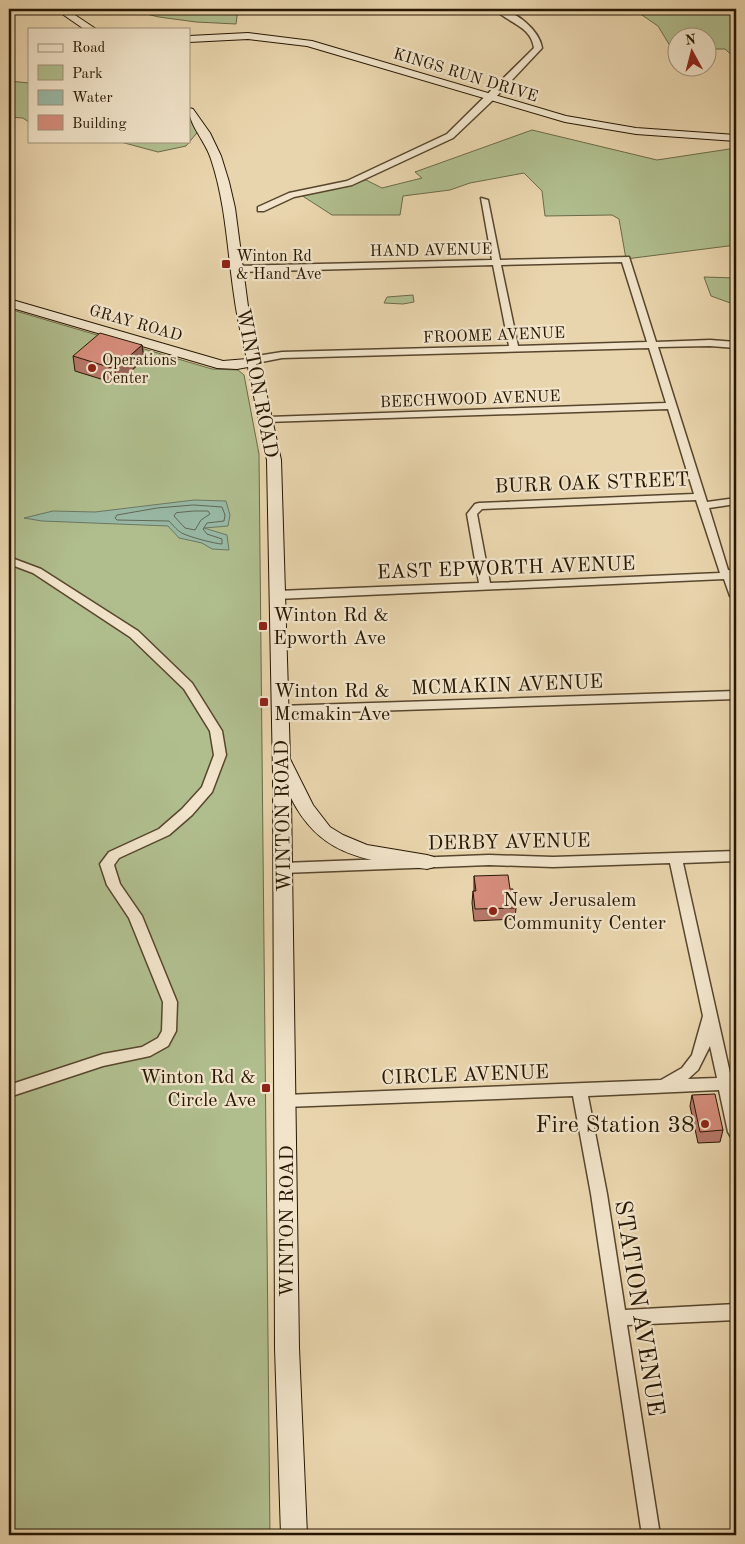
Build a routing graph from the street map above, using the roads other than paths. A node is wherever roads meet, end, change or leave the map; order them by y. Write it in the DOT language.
graph roads {
  1 [pos="60,9"];
  2 [pos="490,9"];
  3 [pos="499,10"];
  4 [pos="89,28"];
  5 [pos="190,39"];
  6 [pos="491,97"];
  7 [pos="190,113"];
  8 [pos="736,138"];
  9 [pos="484,200"];
  10 [pos="261,209"];
  11 [pos="497,263"];
  12 [pos="237,269"];
  13 [pos="9,303"];
  14 [pos="653,344"];
  15 [pos="736,345"];
  16 [pos="514,349"];
  17 [pos="254,362"];
  18 [pos="672,406"];
  19 [pos="269,420"];
  20 [pos="702,502"];
  21 [pos="736,502"];
  22 [pos="9,560"];
  23 [pos="732,575"];
  24 [pos="485,587"];
  25 [pos="277,595"];
  26 [pos="736,596"];
  27 [pos="736,695"];
  28 [pos="279,710"];
  29 [pos="281,757"];
  30 [pos="736,856"];
  31 [pos="675,858"];
  32 [pos="427,862"];
  33 [pos="283,868"];
  34 [pos="710,1014"];
  35 [pos="724,1084"];
  36 [pos="647,1087"];
  37 [pos="579,1089"];
  38 [pos="9,1091"];
  39 [pos="285,1101"];
  40 [pos="736,1132"];
  41 [pos="736,1312"];
  42 [pos="618,1318"];
  43 [pos="294,1535"];
  44 [pos="651,1535"];
  1 -- 4 [label="main road"];
  2 -- 3 [label="street"];
  3 -- 6 [label="street"];
  5 -- 6 [label="main road, KINGS RUN DRIVE"];
  6 -- 8 [label="main road, KINGS RUN DRIVE"];
  6 -- 10 [label="street"];
  7 -- 12 [label="main road, WINTON ROAD"];
  9 -- 11 [label="street"];
  11 -- 12 [label="street, HAND AVENUE"];
  11 -- 14 [label="street, HAND AVENUE"];
  11 -- 16 [label="street"];
  12 -- 17 [label="main road, WINTON ROAD"];
  13 -- 17 [label="main road, GRAY ROAD"];
  14 -- 15 [label="street, FROOME AVENUE"];
  14 -- 16 [label="street, FROOME AVENUE"];
  14 -- 18 [label="street"];
  16 -- 17 [label="street, FROOME AVENUE"];
  17 -- 19 [label="main road, WINTON ROAD"];
  18 -- 19 [label="street, BEECHWOOD AVENUE"];
  18 -- 20 [label="street"];
  19 -- 25 [label="main road, WINTON ROAD"];
  20 -- 21 [label="street, BURR OAK STREET"];
  20 -- 23 [label="street"];
  20 -- 24 [label="street, BURR OAK STREET"];
  22 -- 38 [label="street"];
  23 -- 24 [label="street, EAST EPWORTH AVENUE"];
  23 -- 26 [label="street"];
  24 -- 25 [label="street, EAST EPWORTH AVENUE"];
  25 -- 28 [label="main road, WINTON ROAD"];
  27 -- 28 [label="street, MCMAKIN AVENUE"];
  28 -- 29 [label="main road, WINTON ROAD"];
  29 -- 32 [label="main road"];
  29 -- 33 [label="main road, WINTON ROAD"];
  30 -- 31 [label="street, DERBY AVENUE"];
  31 -- 32 [label="street, DERBY AVENUE"];
  31 -- 34 [label="street, CIRCLE AVENUE"];
  32 -- 33 [label="street, DERBY AVENUE"];
  33 -- 39 [label="main road, WINTON ROAD"];
  34 -- 35 [label="street, CIRCLE AVENUE"];
  34 -- 36 [label="street, CIRCLE AVENUE"];
  35 -- 36 [label="street, CIRCLE AVENUE"];
  35 -- 40 [label="street"];
  36 -- 37 [label="street, CIRCLE AVENUE"];
  37 -- 39 [label="street, CIRCLE AVENUE"];
  37 -- 42 [label="street, STATION AVENUE"];
  39 -- 43 [label="main road, WINTON ROAD"];
  41 -- 42 [label="street"];
  42 -- 44 [label="street, STATION AVENUE"];
}
